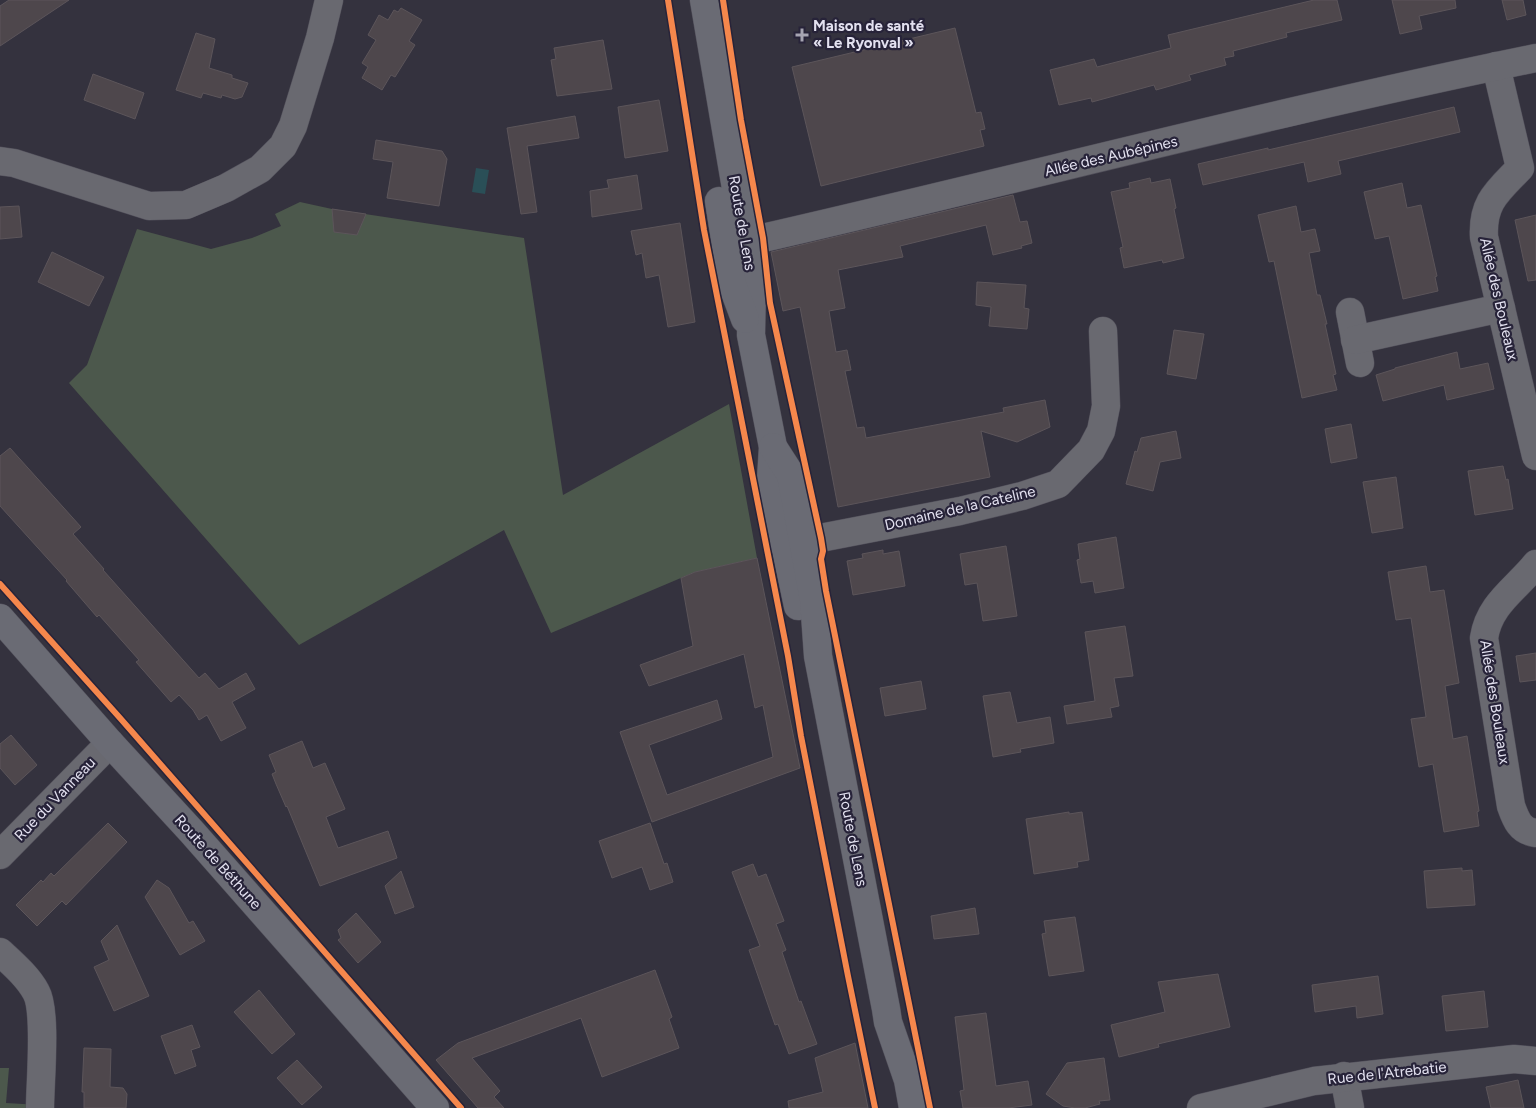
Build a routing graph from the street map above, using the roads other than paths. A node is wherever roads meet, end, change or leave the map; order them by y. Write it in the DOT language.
graph roads {
  1 [pos="329,0"];
  2 [pos="689,0"];
  3 [pos="704,0"];
  4 [pos="1536,58"];
  5 [pos="1496,66"];
  6 [pos="0,161"];
  7 [pos="1528,166"];
  8 [pos="736,243"];
  9 [pos="1501,308"];
  10 [pos="1350,312"];
  11 [pos="1103,331"];
  12 [pos="1530,409"];
  13 [pos="1536,456"];
  14 [pos="794,542"];
  15 [pos="1535,567"];
  16 [pos="0,618"];
  17 [pos="110,743"];
  18 [pos="1528,830"];
  19 [pos="0,856"];
  20 [pos="0,952"];
  21 [pos="888,1022"];
  22 [pos="1536,1061"];
  23 [pos="1344,1076"];
  24 [pos="40,1108"];
  25 [pos="435,1108"];
  26 [pos="895,1108"];
  27 [pos="913,1108"];
  28 [pos="1201,1108"];
  29 [pos="1350,1108"];
  1 -- 6 [label="street"];
  2 -- 8 [label="main road"];
  3 -- 8 [label="main road, Route de Lens"];
  4 -- 5 [label="street, Allée des Aubépines"];
  5 -- 7 [label="street, Allée des Bouleaux"];
  5 -- 8 [label="street, Allée des Aubépines"];
  7 -- 9 [label="street, Allée des Bouleaux"];
  8 -- 14 [label="main road, Route de Lens"];
  9 -- 10 [label="street"];
  9 -- 12 [label="street, Allée des Bouleaux"];
  11 -- 14 [label="street, Domaine de la Cateline"];
  12 -- 13 [label="street, Allée des Bouleaux"];
  14 -- 21 [label="main road, Route de Lens"];
  15 -- 18 [label="street, Allée des Bouleaux"];
  16 -- 17 [label="main road, Route de Béthune"];
  17 -- 19 [label="street, Rue du Vanneau"];
  17 -- 25 [label="main road, Route de Béthune"];
  20 -- 24 [label="street"];
  21 -- 26 [label="main road, Route de Lens"];
  21 -- 27 [label="main road, Route de Lens"];
  22 -- 23 [label="street, Rue de l'Atrebatie"];
  23 -- 28 [label="street, Rue de l'Atrebatie"];
  23 -- 29 [label="street"];
}
